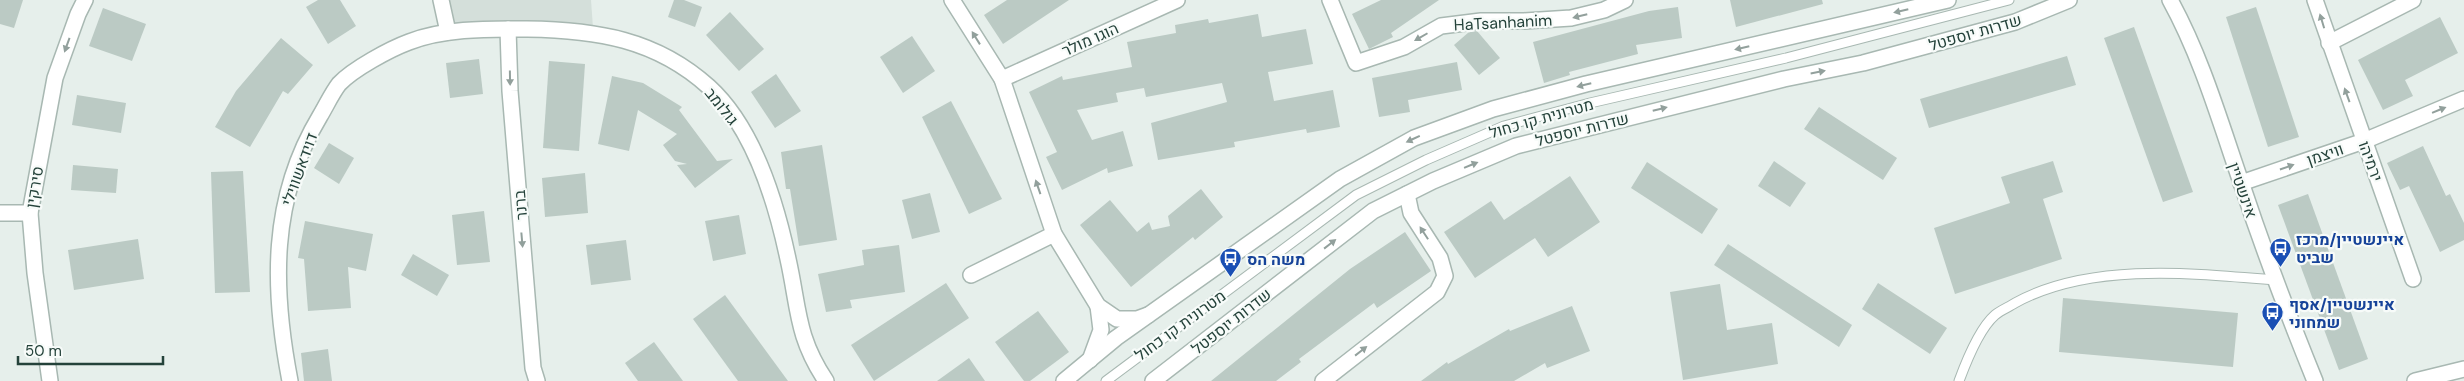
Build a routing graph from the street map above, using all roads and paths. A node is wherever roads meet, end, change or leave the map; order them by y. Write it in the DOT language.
graph roads {
  1 [pos="85,0"];
  2 [pos="441,0"];
  3 [pos="952,0"];
  4 [pos="1178,0"];
  5 [pos="1330,0"];
  6 [pos="1626,0"];
  7 [pos="1948,0"];
  8 [pos="2009,0"];
  9 [pos="2069,0"];
  10 [pos="2170,0"];
  11 [pos="2316,0"];
  12 [pos="2413,0"];
  13 [pos="508,29"];
  14 [pos="448,32"];
  15 [pos="2328,43"];
  16 [pos="1002,78"];
  17 [pos="2464,99"];
  18 [pos="2364,141"];
  19 [pos="2241,183"];
  20 [pos="1407,194"];
  21 [pos="0,212"];
  22 [pos="30,213"];
  23 [pos="1054,234"];
  24 [pos="971,275"];
  25 [pos="2413,279"];
  26 [pos="2274,280"];
  27 [pos="1098,306"];
  28 [pos="1149,315"];
  29 [pos="1090,360"];
  30 [pos="2464,369"];
  31 [pos="50,381"];
  32 [pos="290,381"];
  33 [pos="537,381"];
  34 [pos="826,381"];
  35 [pos="1064,381"];
  36 [pos="1106,381"];
  37 [pos="1153,381"];
  38 [pos="1323,381"];
  39 [pos="1959,381"];
  40 [pos="2315,381"];
  41 [pos="2415,381"];
  1 -- 22 [label="street, סירקין, one-way"];
  2 -- 14 [label="street"];
  16 -- 3 [label="street, one-way"];
  4 -- 16 [label="street, הוגו מולר"];
  6 -- 5 [label="street, HaTsanhanim, one-way"];
  7 -- 28 [label="street, one-way"];
  8 -- 36 [label="lane, מטרונית קו כחול"];
  20 -- 9 [label="street, שדרות יוספטל, one-way"];
  10 -- 19 [label="street, אינשטיין"];
  15 -- 11 [label="street, ירמיהו, one-way"];
  12 -- 15 [label="street"];
  13 -- 14 [label="street, גולומב"];
  13 -- 33 [label="street, ברנר, one-way"];
  13 -- 34 [label="street, גולומב"];
  14 -- 32 [label="street, דוידאשווילי"];
  18 -- 15 [label="street, ירמיהו, one-way"];
  23 -- 16 [label="street, one-way"];
  18 -- 17 [label="street, וויצמן, one-way"];
  19 -- 18 [label="street, וויצמן, one-way"];
  18 -- 25 [label="street, ירמיהו"];
  19 -- 26 [label="street, אינשטיין"];
  37 -- 20 [label="street, שדרות יוספטל, one-way"];
  38 -- 20 [label="street, one-way"];
  21 -- 22 [label="street"];
  22 -- 31 [label="street, סירקין"];
  23 -- 24 [label="street"];
  23 -- 27 [label="street"];
  26 -- 39 [label="lane"];
  26 -- 40 [label="street, אינשטיין"];
  27 -- 28 [label="street"];
  27 -- 29 [label="street"];
  28 -- 29 [label="street"];
  29 -- 35 [label="street"];
  30 -- 41 [label="street"];
}
